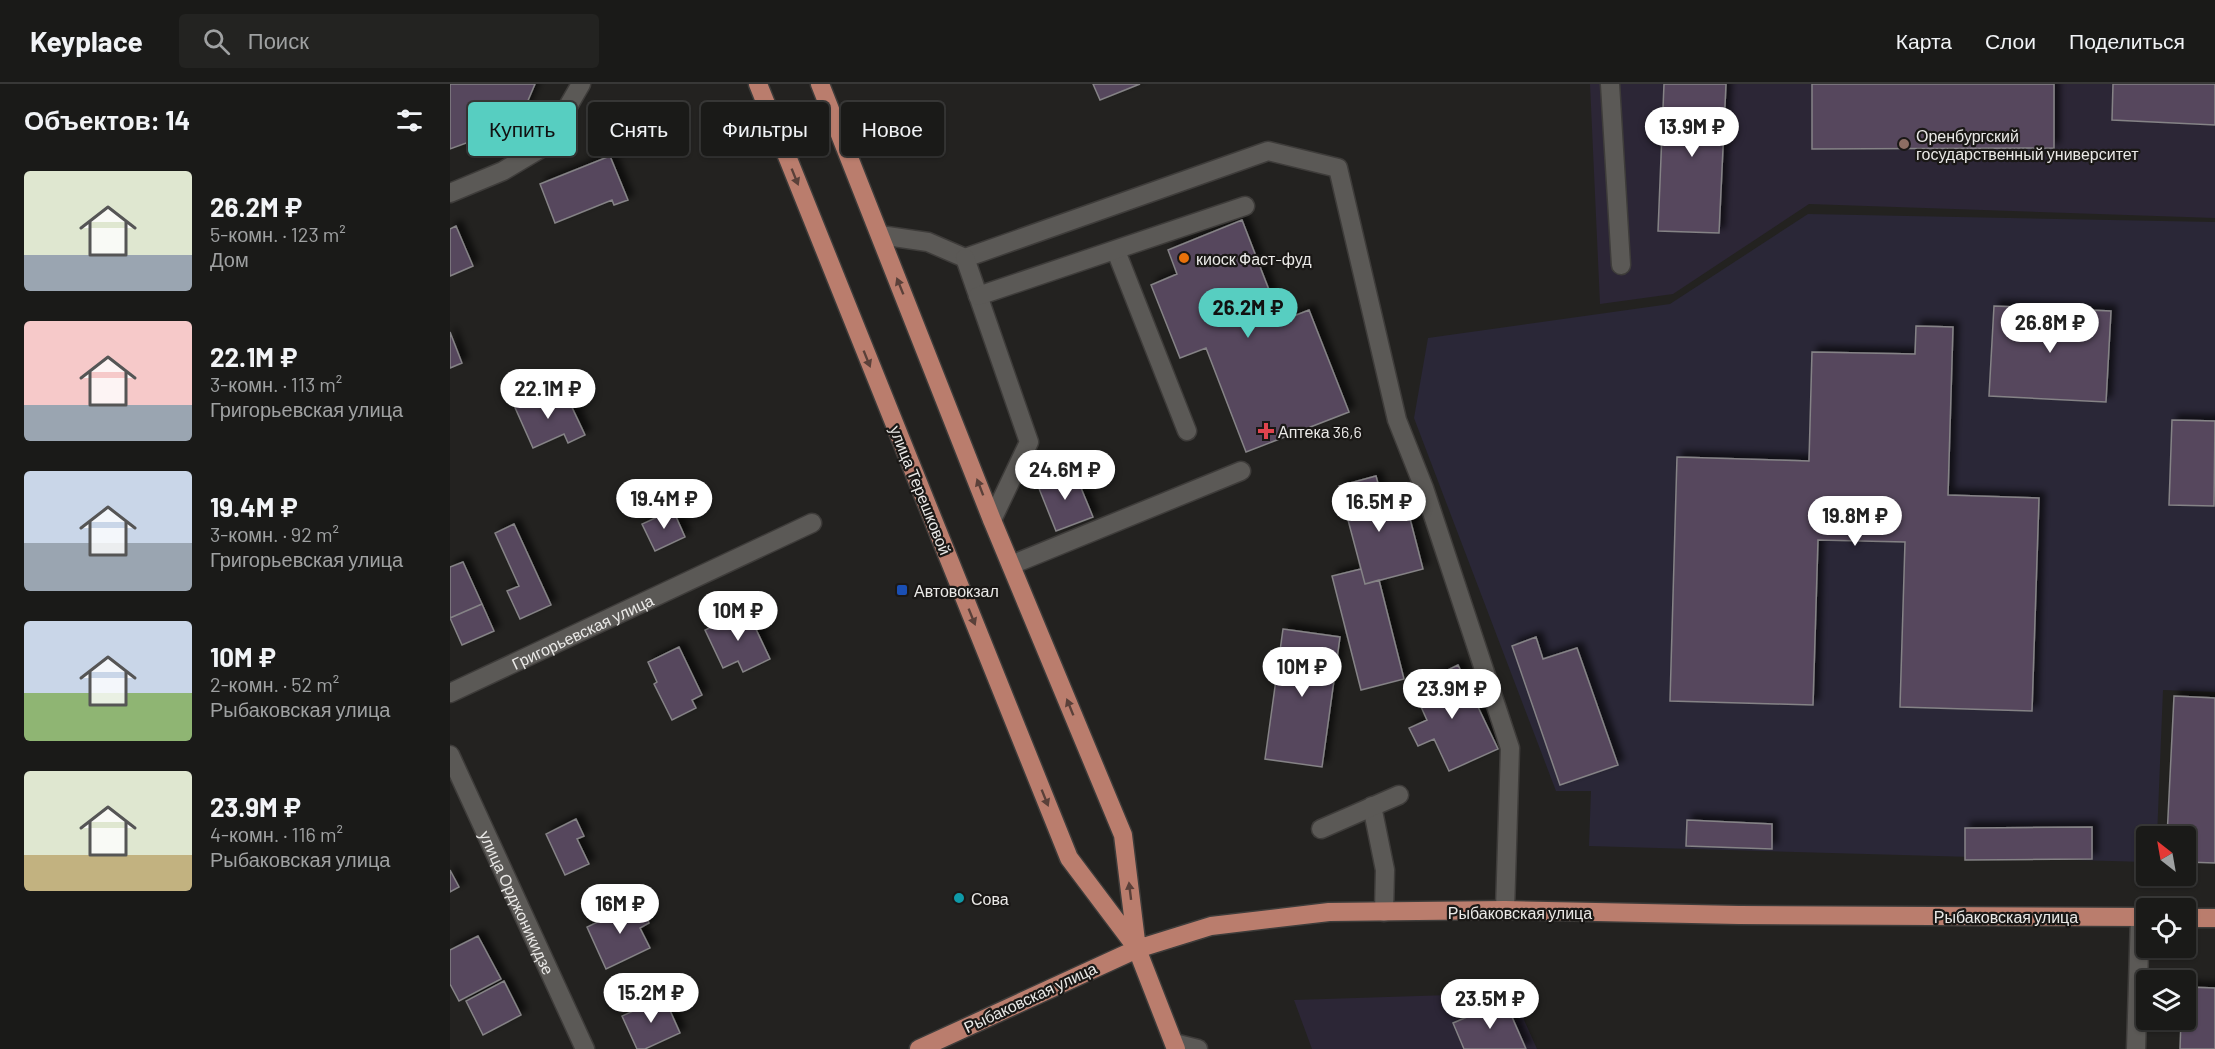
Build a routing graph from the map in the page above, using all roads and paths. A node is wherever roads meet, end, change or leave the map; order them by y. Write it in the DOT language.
graph roads {
  1 [pos="581,84"];
  2 [pos="758,84"];
  3 [pos="820,84"];
  4 [pos="1610,84"];
  5 [pos="450,193"];
  6 [pos="1245,206"];
  7 [pos="879,235"];
  8 [pos="1116,251"];
  9 [pos="965,258"];
  10 [pos="1620,265"];
  11 [pos="978,296"];
  12 [pos="1187,431"];
  13 [pos="1241,471"];
  14 [pos="992,520"];
  15 [pos="812,524"];
  16 [pos="1011,565"];
  17 [pos="450,693"];
  18 [pos="450,755"];
  19 [pos="1399,795"];
  20 [pos="1372,807"];
  21 [pos="1321,829"];
  22 [pos="1505,910"];
  23 [pos="1384,912"];
  24 [pos="2136,917"];
  25 [pos="2196,918"];
  26 [pos="2215,918"];
  27 [pos="1137,949"];
  28 [pos="2141,958"];
  29 [pos="1175,1046"];
  30 [pos="585,1049"];
  31 [pos="919,1049"];
  32 [pos="1198,1049"];
  33 [pos="2136,1049"];
  1 -- 5 [label="street"];
  2 -- 27 [label="main road, улица Терешковой, one-way"];
  3 -- 7 [label="main road, улица Терешковой"];
  4 -- 10 [label="street"];
  6 -- 8 [label="street"];
  7 -- 9 [label="street"];
  14 -- 7 [label="main road, улица Терешковой, one-way"];
  8 -- 11 [label="street"];
  8 -- 12 [label="street"];
  9 -- 11 [label="street"];
  9 -- 22 [label="street"];
  11 -- 14 [label="street"];
  13 -- 16 [label="street"];
  14 -- 16 [label="main road, улица Терешковой"];
  15 -- 17 [label="street, Григорьевская улица"];
  27 -- 16 [label="main road, улица Терешковой, one-way"];
  18 -- 30 [label="street, улица Орджоникидзе"];
  19 -- 20 [label="street"];
  20 -- 21 [label="street"];
  20 -- 23 [label="street"];
  22 -- 23 [label="main road, Рыбаковская улица"];
  22 -- 24 [label="main road, Рыбаковская улица"];
  23 -- 27 [label="main road, Рыбаковская улица"];
  25 -- 26 [label="main road"];
  27 -- 29 [label="main road, улица Терешковой"];
  27 -- 31 [label="main road, Рыбаковская улица"];
  28 -- 33 [label="street"];
  29 -- 32 [label="street"];
}
